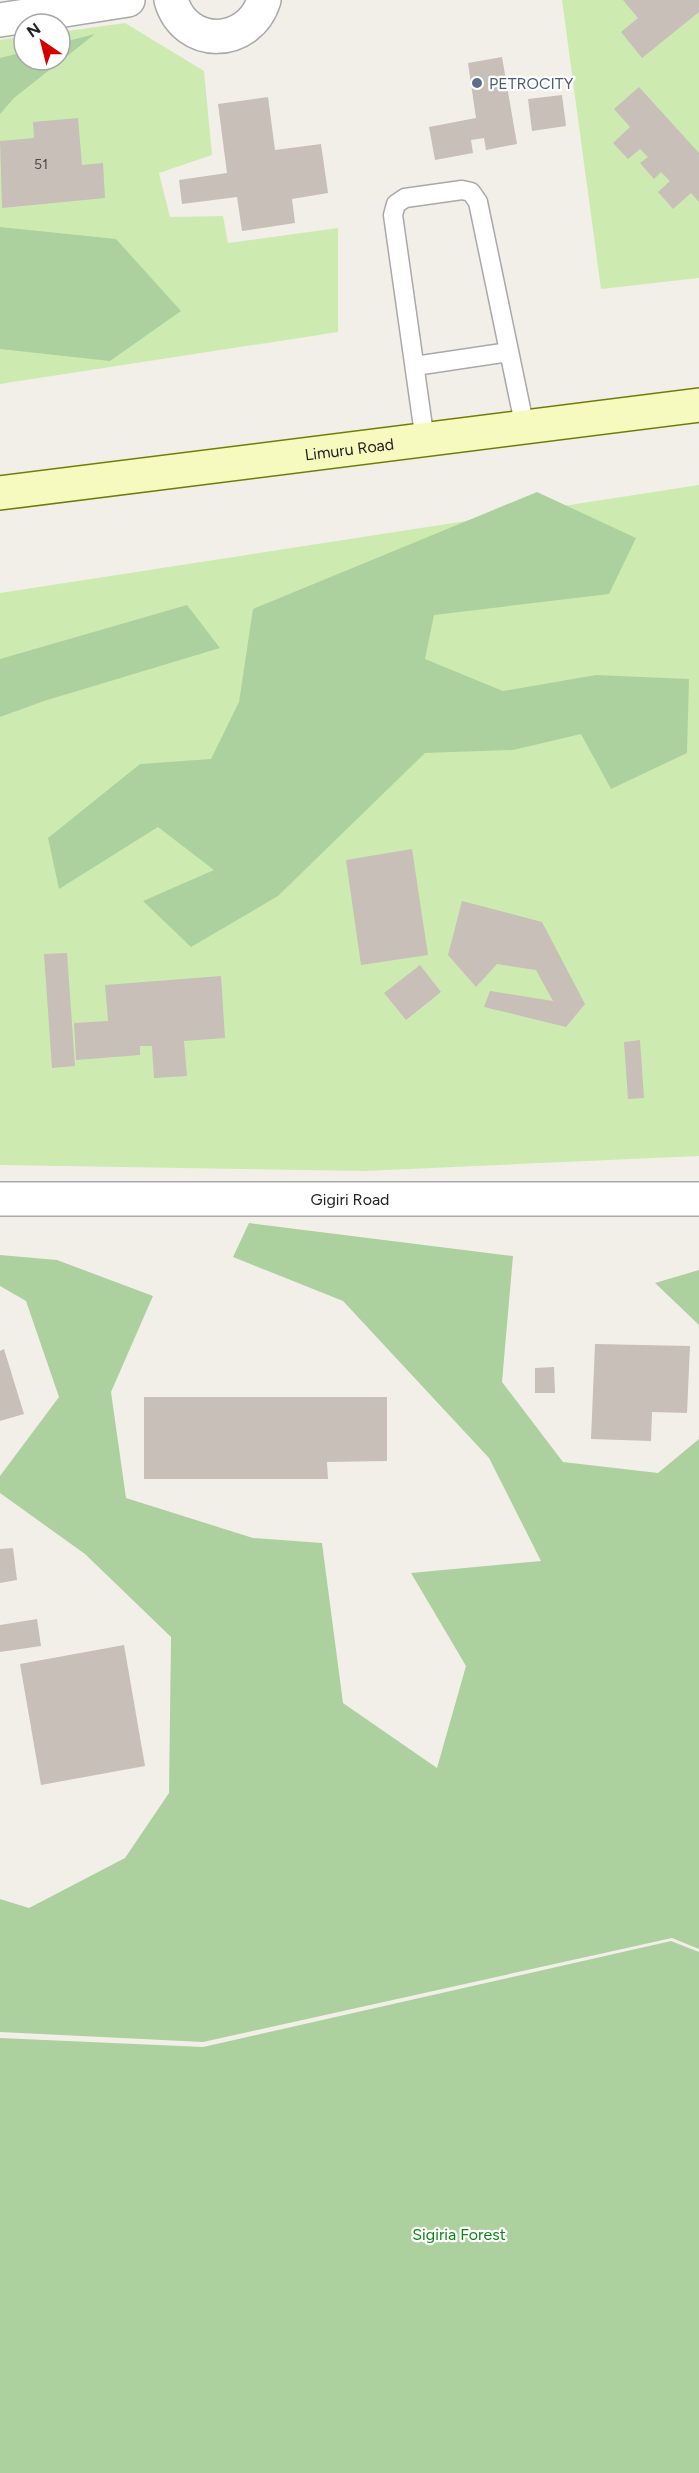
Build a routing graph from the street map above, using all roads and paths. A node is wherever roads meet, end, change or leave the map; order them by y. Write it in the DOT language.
graph roads {
  1 [pos="128,0"];
  2 [pos="171,0"];
  3 [pos="264,0"];
  4 [pos="0,20"];
  5 [pos="509,352"];
  6 [pos="414,366"];
  7 [pos="699,405"];
  8 [pos="525,428"];
  9 [pos="425,441"];
  10 [pos="0,493"];
  11 [pos="0,1199"];
  12 [pos="699,1199"];
  1 -- 4 [label="street"];
  2 -- 3 [label="street"];
  5 -- 6 [label="lane"];
  5 -- 6 [label="lane"];
  5 -- 8 [label="lane"];
  6 -- 9 [label="lane"];
  7 -- 8 [label="main road, Limuru Road"];
  8 -- 9 [label="main road, Limuru Road"];
  9 -- 10 [label="main road, Limuru Road"];
  11 -- 12 [label="street, Gigiri Road"];
}
